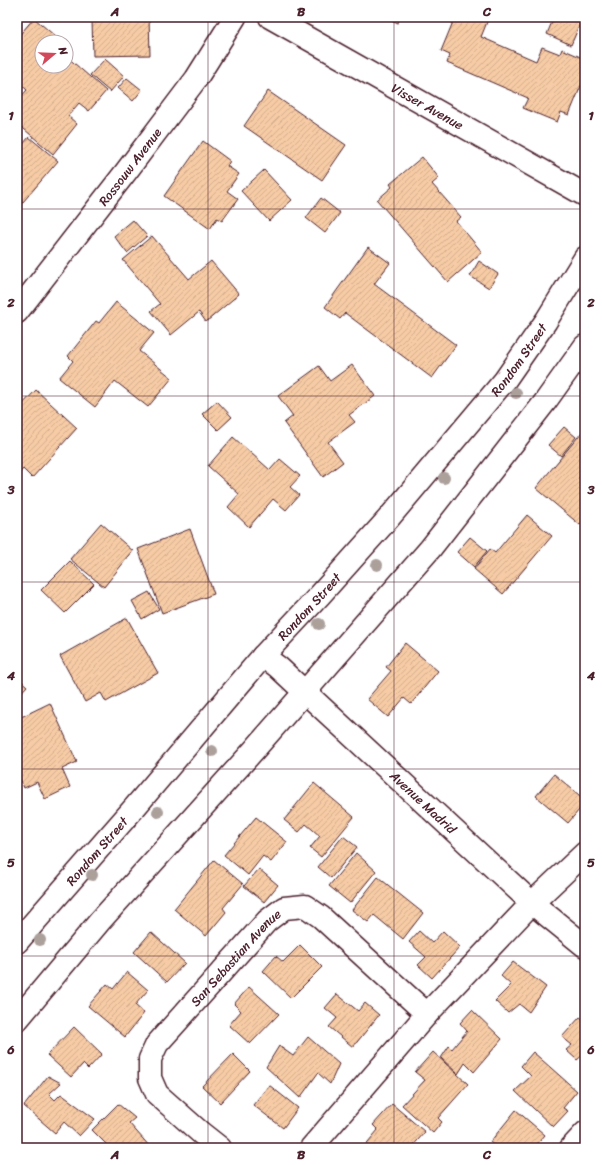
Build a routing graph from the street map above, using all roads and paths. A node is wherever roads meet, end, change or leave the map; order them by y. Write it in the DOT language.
graph roads {
  1 [pos="236,17"];
  2 [pos="270,17"];
  3 [pos="585,195"];
  4 [pos="585,258"];
  5 [pos="17,312"];
  6 [pos="585,346"];
  7 [pos="263,656"];
  8 [pos="305,691"];
  9 [pos="585,852"];
  10 [pos="532,903"];
  11 [pos="17,942"];
  12 [pos="585,946"];
  13 [pos="427,1014"];
  14 [pos="17,1020"];
  15 [pos="585,1133"];
  16 [pos="220,1148"];
  17 [pos="311,1148"];
  18 [pos="572,1148"];
  1 -- 5 [label="street, Rossouw Avenue"];
  2 -- 3 [label="street, Visser Avenue"];
  4 -- 7 [label="street, Rondom Street"];
  6 -- 8 [label="street"];
  7 -- 8 [label="street, Avenue Madrid"];
  7 -- 11 [label="street, Rondom Street"];
  8 -- 10 [label="street, Avenue Madrid"];
  8 -- 14 [label="street"];
  9 -- 10 [label="street"];
  10 -- 12 [label="street, Avenue Madrid"];
  10 -- 13 [label="street"];
  13 -- 16 [label="street, San Sebastian Avenue"];
  13 -- 17 [label="street"];
  15 -- 18 [label="street"];
}
